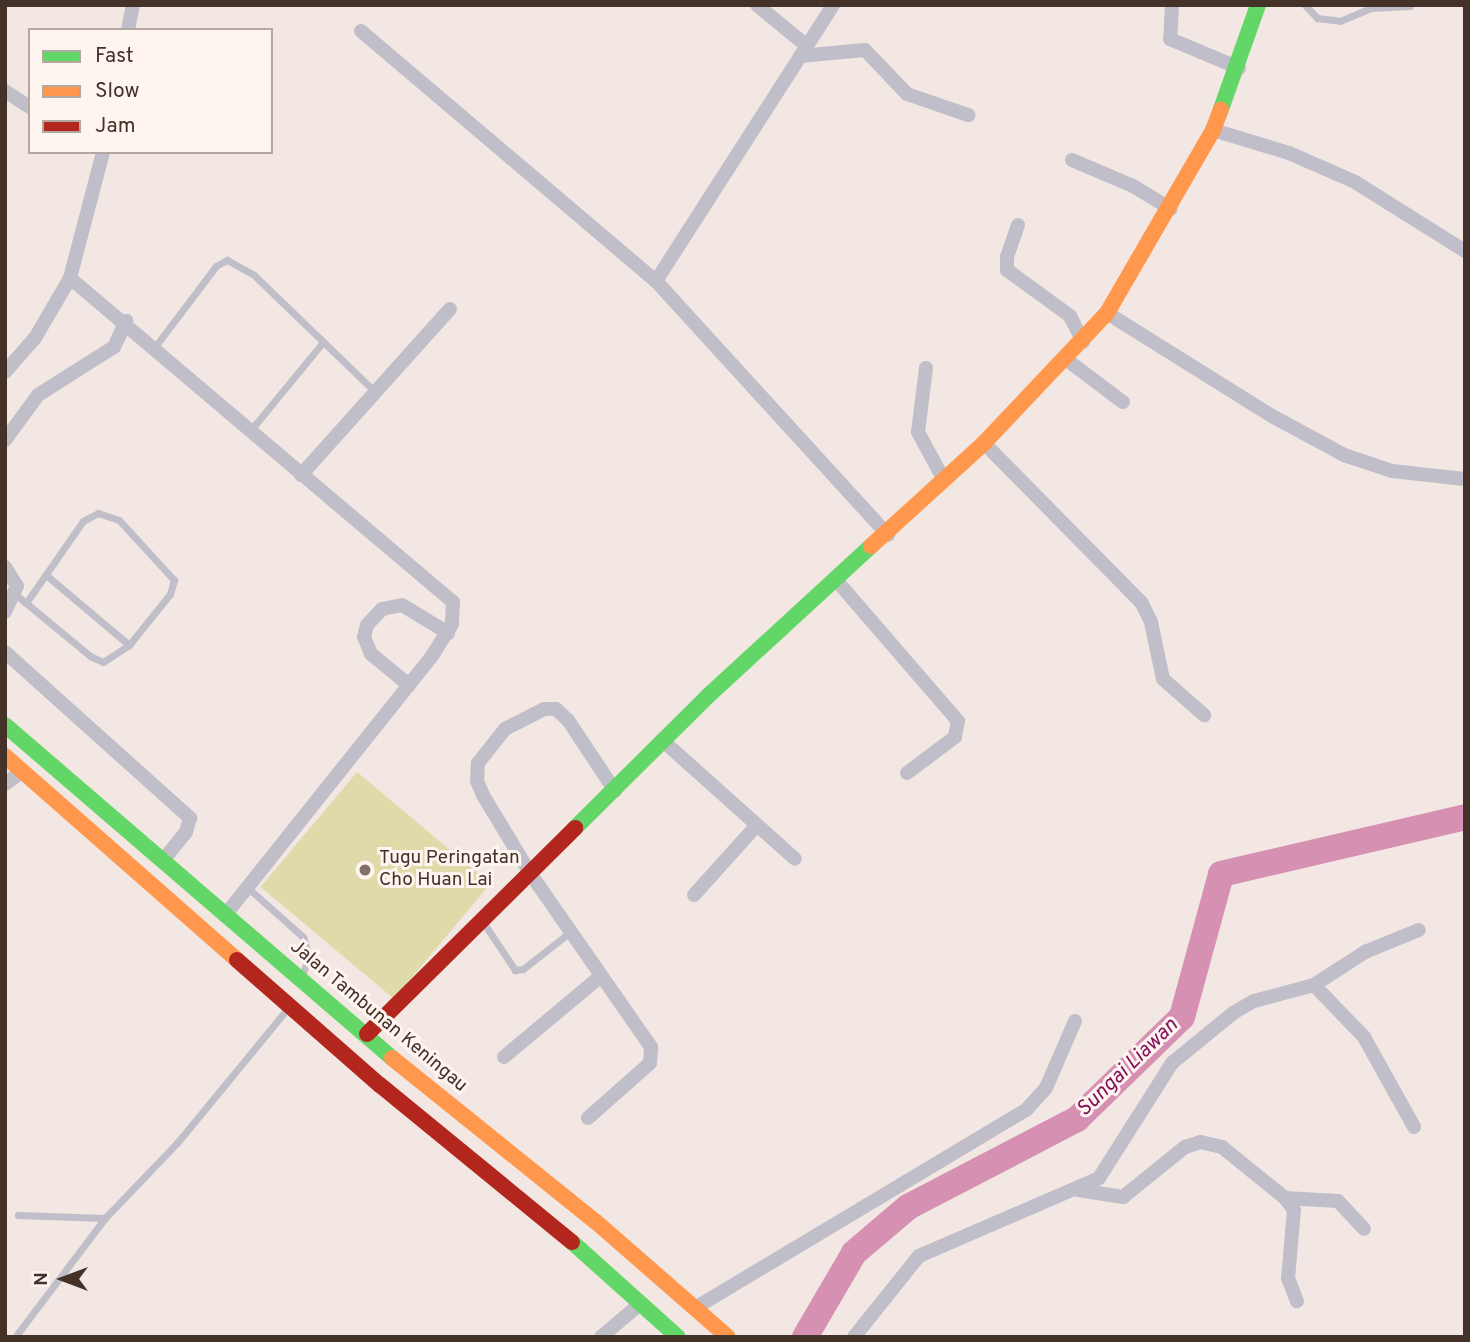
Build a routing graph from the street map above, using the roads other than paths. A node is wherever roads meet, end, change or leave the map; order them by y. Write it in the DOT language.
graph roads {
  1 [pos="133,5"];
  2 [pos="757,5"];
  3 [pos="832,5"];
  4 [pos="1172,5"];
  5 [pos="1258,5"];
  6 [pos="1305,5"];
  7 [pos="1410,6"];
  8 [pos="128,28"];
  9 [pos="361,31"];
  10 [pos="804,51"];
  11 [pos="1239,68"];
  12 [pos="5,91"];
  13 [pos="28,106"];
  14 [pos="968,115"];
  15 [pos="1213,130"];
  16 [pos="102,154"];
  17 [pos="1072,160"];
  18 [pos="1171,209"];
  19 [pos="1018,225"];
  20 [pos="1465,251"];
  21 [pos="70,278"];
  22 [pos="656,281"];
  23 [pos="450,309"];
  24 [pos="1107,313"];
  25 [pos="126,321"];
  26 [pos="1083,341"];
  27 [pos="323,342"];
  28 [pos="154,348"];
  29 [pos="1067,360"];
  30 [pos="926,368"];
  31 [pos="5,372"];
  32 [pos="376,393"];
  33 [pos="1123,402"];
  34 [pos="250,431"];
  35 [pos="5,440"];
  36 [pos="984,443"];
  37 [pos="301,475"];
  38 [pos="1465,479"];
  39 [pos="944,480"];
  40 [pos="888,535"];
  41 [pos="5,567"];
  42 [pos="46,575"];
  43 [pos="837,581"];
  44 [pos="21,600"];
  45 [pos="5,612"];
  46 [pos="448,633"];
  47 [pos="129,645"];
  48 [pos="5,652"];
  49 [pos="409,685"];
  50 [pos="1204,715"];
  51 [pos="5,725"];
  52 [pos="662,740"];
  53 [pos="5,755"];
  54 [pos="23,771"];
  55 [pos="907,773"];
  56 [pos="5,784"];
  57 [pos="614,790"];
  58 [pos="757,825"];
  59 [pos="795,859"];
  60 [pos="163,860"];
  61 [pos="530,873"];
  62 [pos="248,888"];
  63 [pos="694,895"];
  64 [pos="225,915"];
  65 [pos="481,920"];
  66 [pos="1419,930"];
  67 [pos="570,932"];
  68 [pos="601,976"];
  69 [pos="301,979"];
  70 [pos="1314,985"];
  71 [pos="289,1005"];
  72 [pos="1075,1021"];
  73 [pos="367,1034"];
  74 [pos="504,1057"];
  75 [pos="589,1118"];
  76 [pos="1414,1126"];
  77 [pos="1078,1191"];
  78 [pos="1285,1198"];
  79 [pos="18,1215"];
  80 [pos="105,1218"];
  81 [pos="1364,1229"];
  82 [pos="1297,1301"];
  83 [pos="641,1303"];
  84 [pos="695,1308"];
  85 [pos="15,1337"];
  86 [pos="601,1337"];
  87 [pos="678,1337"];
  88 [pos="728,1337"];
  89 [pos="854,1337"];
  1 -- 8 [label="street"];
  2 -- 10 [label="street"];
  3 -- 10 [label="street"];
  4 -- 11 [label="street"];
  5 -- 11 [label="main road"];
  6 -- 7 [label="lane"];
  9 -- 22 [label="street"];
  10 -- 14 [label="street"];
  10 -- 22 [label="street"];
  11 -- 15 [label="main road"];
  12 -- 13 [label="street"];
  15 -- 18 [label="main road"];
  15 -- 20 [label="street"];
  16 -- 21 [label="street"];
  17 -- 18 [label="street"];
  18 -- 24 [label="main road"];
  19 -- 26 [label="street"];
  21 -- 25 [label="street"];
  21 -- 31 [label="street"];
  22 -- 40 [label="street"];
  23 -- 32 [label="street"];
  24 -- 26 [label="main road"];
  24 -- 38 [label="street"];
  25 -- 28 [label="street"];
  25 -- 35 [label="street"];
  26 -- 29 [label="main road"];
  27 -- 28 [label="lane"];
  27 -- 32 [label="lane"];
  27 -- 34 [label="lane"];
  28 -- 34 [label="street"];
  29 -- 33 [label="street"];
  29 -- 36 [label="main road"];
  30 -- 39 [label="street"];
  32 -- 37 [label="street"];
  34 -- 37 [label="street"];
  36 -- 39 [label="main road"];
  36 -- 50 [label="street"];
  37 -- 46 [label="street"];
  39 -- 40 [label="main road"];
  40 -- 43 [label="main road"];
  41 -- 44 [label="street"];
  42 -- 44 [label="lane"];
  42 -- 47 [label="lane"];
  42 -- 47 [label="lane"];
  43 -- 52 [label="main road"];
  43 -- 55 [label="street"];
  44 -- 45 [label="street"];
  44 -- 47 [label="lane"];
  46 -- 49 [label="street"];
  46 -- 49 [label="street"];
  48 -- 60 [label="street"];
  49 -- 62 [label="street"];
  51 -- 60 [label="main road, Jalan Tambunan Keningau"];
  52 -- 57 [label="main road"];
  52 -- 58 [label="street"];
  53 -- 54 [label="main road"];
  54 -- 56 [label="street"];
  54 -- 71 [label="main road"];
  57 -- 61 [label="main road"];
  57 -- 61 [label="street"];
  58 -- 59 [label="street"];
  58 -- 63 [label="street"];
  60 -- 64 [label="main road, Jalan Tambunan Keningau"];
  61 -- 65 [label="main road"];
  61 -- 67 [label="street"];
  62 -- 64 [label="street"];
  62 -- 69 [label="lane"];
  64 -- 69 [label="main road, Jalan Tambunan Keningau"];
  65 -- 67 [label="lane"];
  65 -- 73 [label="main road"];
  66 -- 70 [label="street"];
  67 -- 68 [label="street"];
  68 -- 74 [label="street"];
  68 -- 75 [label="street"];
  69 -- 73 [label="main road, Jalan Tambunan Keningau"];
  70 -- 76 [label="street"];
  70 -- 77 [label="street"];
  71 -- 80 [label="lane"];
  71 -- 83 [label="main road"];
  72 -- 84 [label="street"];
  73 -- 84 [label="main road, Jalan Tambunan Keningau"];
  77 -- 78 [label="street"];
  77 -- 89 [label="street"];
  78 -- 81 [label="street"];
  78 -- 82 [label="street"];
  79 -- 80 [label="lane"];
  80 -- 85 [label="lane"];
  83 -- 86 [label="street"];
  83 -- 87 [label="main road"];
  84 -- 88 [label="main road, Jalan Tambunan Keningau"];
}
